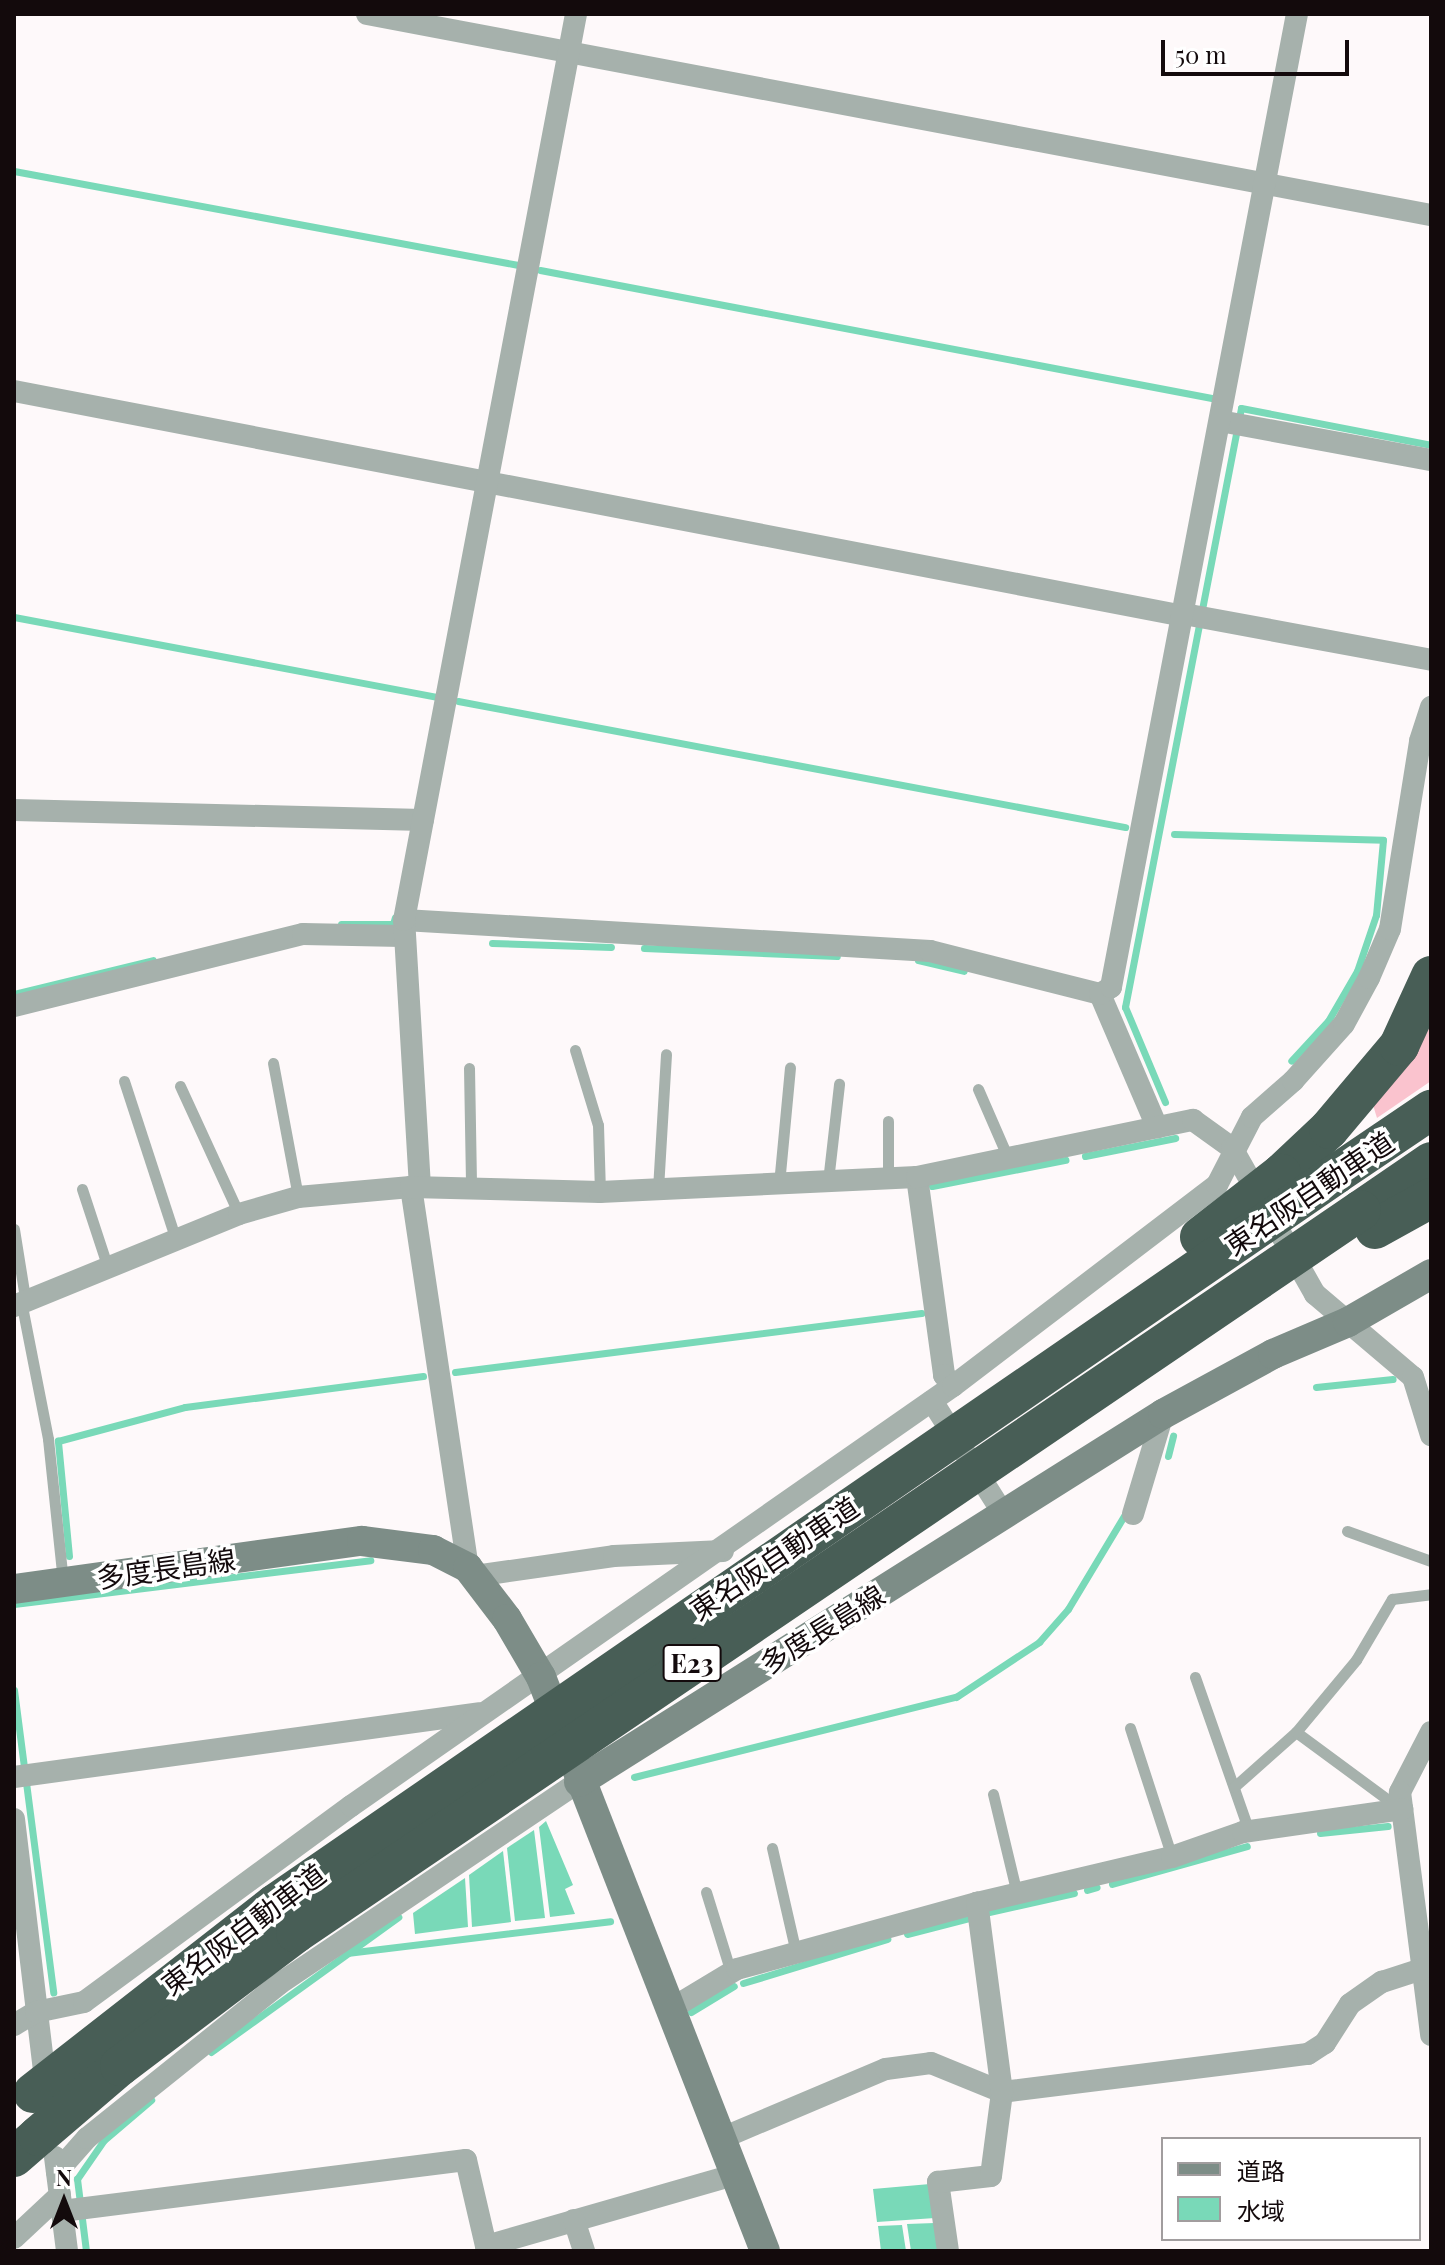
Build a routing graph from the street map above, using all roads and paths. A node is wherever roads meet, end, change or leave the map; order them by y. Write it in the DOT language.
graph roads {
  1 [pos="367,14"];
  2 [pos="576,14"];
  3 [pos="1297,14"];
  4 [pos="569,52"];
  5 [pos="1264,183"];
  6 [pos="1431,215"];
  7 [pos="14,391"];
  8 [pos="1223,421"];
  9 [pos="1431,460"];
  10 [pos="487,482"];
  11 [pos="1185,615"];
  12 [pos="1431,660"];
  13 [pos="1431,707"];
  14 [pos="14,810"];
  15 [pos="423,820"];
  16 [pos="403,928"];
  17 [pos="1431,976"];
  18 [pos="1100,994"];
  19 [pos="14,1006"];
  20 [pos="575,1050"];
  21 [pos="666,1054"];
  22 [pos="273,1063"];
  23 [pos="469,1068"];
  24 [pos="790,1068"];
  25 [pos="124,1081"];
  26 [pos="839,1084"];
  27 [pos="180,1086"];
  28 [pos="978,1089"];
  29 [pos="1431,1110"];
  30 [pos="888,1121"];
  31 [pos="1157,1127"];
  32 [pos="1232,1148"];
  33 [pos="1008,1158"];
  34 [pos="1431,1162"];
  35 [pos="917,1177"];
  36 [pos="888,1179"];
  37 [pos="828,1181"];
  38 [pos="779,1184"];
  39 [pos="415,1187"];
  40 [pos="471,1188"];
  41 [pos="82,1189"];
  42 [pos="658,1189"];
  43 [pos="600,1192"];
  44 [pos="298,1197"];
  45 [pos="1431,1198"];
  46 [pos="239,1214"];
  47 [pos="1368,1219"];
  48 [pos="14,1229"];
  49 [pos="177,1241"];
  50 [pos="108,1270"];
  51 [pos="1431,1274"];
  52 [pos="21,1305"];
  53 [pos="1348,1322"];
  54 [pos="953,1386"];
  55 [pos="1425,1394"];
  56 [pos="932,1401"];
  57 [pos="1163,1414"];
  58 [pos="1431,1435"];
  59 [pos="844,1509"];
  60 [pos="1133,1514"];
  61 [pos="1004,1515"];
  62 [pos="1347,1531"];
  63 [pos="723,1551"];
  64 [pos="1431,1561"];
  65 [pos="472,1572"];
  66 [pos="63,1582"];
  67 [pos="14,1589"];
  68 [pos="1431,1594"];
  69 [pos="541,1677"];
  70 [pos="1195,1677"];
  71 [pos="486,1712"];
  72 [pos="1130,1728"];
  73 [pos="1296,1732"];
  74 [pos="1431,1732"];
  75 [pos="21,1776"];
  76 [pos="579,1782"];
  77 [pos="1234,1787"];
  78 [pos="993,1794"];
  79 [pos="1402,1809"];
  80 [pos="14,1819"];
  81 [pos="1249,1831"];
  82 [pos="772,1848"];
  83 [pos="1172,1857"];
  84 [pos="706,1892"];
  85 [pos="1017,1894"];
  86 [pos="977,1903"];
  87 [pos="796,1953"];
  88 [pos="1422,1969"];
  89 [pos="731,1973"];
  90 [pos="669,2010"];
  91 [pos="36,2012"];
  92 [pos="14,2025"];
  93 [pos="1431,2035"];
  94 [pos="1002,2092"];
  95 [pos="25,2124"];
  96 [pos="720,2139"];
  97 [pos="57,2172"];
  98 [pos="734,2175"];
  99 [pos="71,2206"];
  100 [pos="574,2220"];
  101 [pos="14,2238"];
  102 [pos="67,2251"];
  103 [pos="584,2251"];
  104 [pos="765,2251"];
  105 [pos="948,2251"];
  1 -- 4 [label="street"];
  2 -- 4 [label="street"];
  3 -- 5 [label="street"];
  4 -- 5 [label="street"];
  4 -- 10 [label="street"];
  5 -- 6 [label="street"];
  5 -- 8 [label="street"];
  7 -- 10 [label="street"];
  8 -- 9 [label="street"];
  8 -- 11 [label="street"];
  10 -- 11 [label="street"];
  10 -- 15 [label="street"];
  11 -- 12 [label="street"];
  11 -- 18 [label="street"];
  13 -- 32 [label="street"];
  14 -- 15 [label="street"];
  15 -- 16 [label="street"];
  16 -- 18 [label="street"];
  16 -- 19 [label="street"];
  16 -- 39 [label="street"];
  17 -- 59 [label="highway, bridge"];
  18 -- 31 [label="street"];
  20 -- 43 [label="lane"];
  21 -- 42 [label="lane"];
  22 -- 44 [label="lane"];
  23 -- 40 [label="lane"];
  24 -- 38 [label="lane"];
  25 -- 49 [label="lane"];
  26 -- 37 [label="lane"];
  27 -- 46 [label="lane"];
  28 -- 33 [label="lane"];
  29 -- 59 [label="highway, 東名阪自動車道 / E23, bridge"];
  30 -- 36 [label="lane"];
  31 -- 32 [label="street"];
  31 -- 33 [label="street"];
  32 -- 53 [label="street"];
  32 -- 54 [label="street"];
  33 -- 35 [label="street"];
  34 -- 47 [label="highway, 東名阪自動車道"];
  35 -- 36 [label="street"];
  35 -- 54 [label="street"];
  36 -- 37 [label="street"];
  37 -- 38 [label="street"];
  38 -- 42 [label="street"];
  39 -- 40 [label="street"];
  39 -- 44 [label="street"];
  39 -- 65 [label="street"];
  40 -- 43 [label="street"];
  41 -- 50 [label="lane"];
  42 -- 43 [label="street"];
  44 -- 46 [label="street"];
  45 -- 47 [label="highway"];
  46 -- 49 [label="street"];
  47 -- 95 [label="highway, 東名阪自動車道 / E23, bridge"];
  48 -- 52 [label="lane"];
  49 -- 50 [label="street"];
  50 -- 52 [label="street"];
  51 -- 53 [label="main road, 多度長島線"];
  52 -- 66 [label="lane"];
  53 -- 55 [label="street"];
  53 -- 57 [label="main road, 多度長島線"];
  54 -- 56 [label="street"];
  55 -- 58 [label="street"];
  56 -- 61 [label="street"];
  56 -- 63 [label="street"];
  57 -- 60 [label="street"];
  57 -- 61 [label="main road, 多度長島線"];
  59 -- 95 [label="highway, 東名阪自動車道 / E23, bridge"];
  61 -- 76 [label="main road, 多度長島線"];
  62 -- 64 [label="lane"];
  63 -- 65 [label="street"];
  63 -- 69 [label="street"];
  65 -- 66 [label="main road, 多度長島線"];
  65 -- 69 [label="main road, 多度長島線"];
  66 -- 67 [label="main road, 多度長島線"];
  68 -- 73 [label="lane"];
  69 -- 71 [label="street"];
  69 -- 76 [label="main road, 多度長島線"];
  70 -- 77 [label="lane"];
  71 -- 75 [label="street"];
  71 -- 91 [label="street"];
  72 -- 83 [label="lane"];
  73 -- 77 [label="lane"];
  73 -- 79 [label="lane"];
  74 -- 79 [label="street"];
  76 -- 90 [label="main road"];
  76 -- 97 [label="street"];
  77 -- 81 [label="lane"];
  78 -- 85 [label="lane"];
  79 -- 81 [label="street"];
  79 -- 88 [label="street"];
  80 -- 91 [label="street"];
  81 -- 83 [label="street"];
  82 -- 87 [label="lane"];
  83 -- 85 [label="street"];
  84 -- 89 [label="lane"];
  85 -- 86 [label="street"];
  86 -- 87 [label="street"];
  86 -- 94 [label="street"];
  87 -- 89 [label="street"];
  88 -- 93 [label="street"];
  88 -- 94 [label="street"];
  89 -- 90 [label="street"];
  90 -- 96 [label="main road"];
  91 -- 92 [label="street"];
  91 -- 97 [label="street"];
  94 -- 96 [label="street"];
  94 -- 105 [label="street"];
  96 -- 98 [label="main road"];
  97 -- 99 [label="street"];
  98 -- 100 [label="street"];
  98 -- 104 [label="main road"];
  99 -- 100 [label="street"];
  99 -- 101 [label="street"];
  99 -- 102 [label="street"];
  100 -- 103 [label="street"];
}
